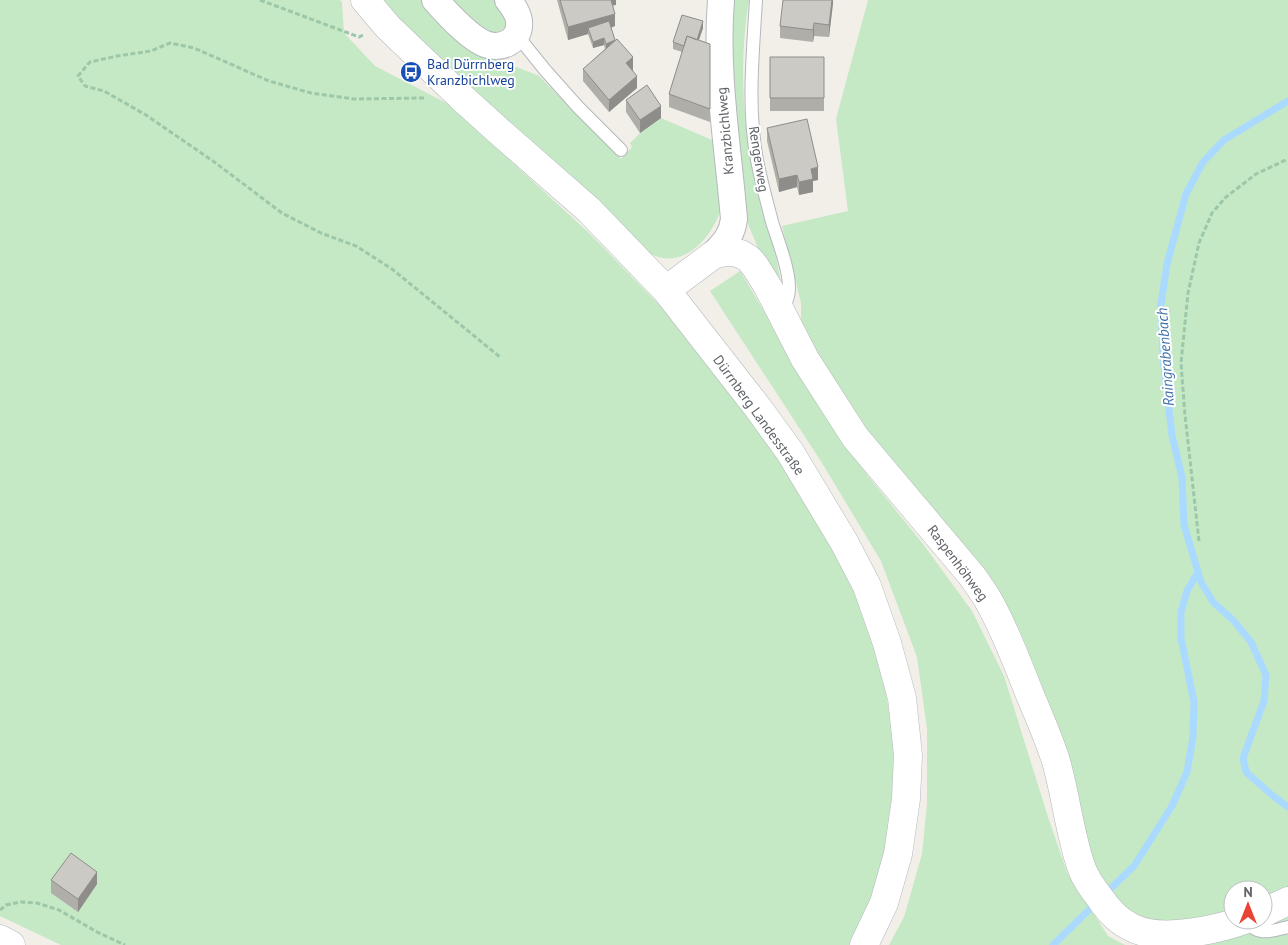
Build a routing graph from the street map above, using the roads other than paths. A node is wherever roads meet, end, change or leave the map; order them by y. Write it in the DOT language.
graph roads {
  1 [pos="365,0"];
  2 [pos="435,0"];
  3 [pos="508,0"];
  4 [pos="721,0"];
  5 [pos="756,0"];
  6 [pos="516,34"];
  7 [pos="621,150"];
  8 [pos="733,208"];
  9 [pos="713,255"];
  10 [pos="755,266"];
  11 [pos="666,290"];
  12 [pos="781,312"];
  13 [pos="1288,901"];
  14 [pos="1273,908"];
  15 [pos="1223,926"];
  16 [pos="1288,927"];
  17 [pos="1256,930"];
  18 [pos="0,939"];
  19 [pos="1148,939"];
  20 [pos="11,945"];
  21 [pos="864,945"];
  1 -- 11 [label="main road, Dürrnberg Landesstraße"];
  2 -- 6 [label="street"];
  3 -- 6 [label="street"];
  4 -- 8 [label="street, Kranzbichlweg"];
  5 -- 12 [label="lane, Rengerweg"];
  6 -- 7 [label="lane"];
  8 -- 9 [label="street, Kranzbichlweg"];
  8 -- 10 [label="street"];
  9 -- 10 [label="main road, Raspenhöhweg"];
  9 -- 11 [label="main road"];
  10 -- 12 [label="main road, Raspenhöhweg"];
  11 -- 21 [label="main road, Dürrnberg Landesstraße"];
  12 -- 19 [label="main road, Raspenhöhweg"];
  13 -- 14 [label="main road"];
  15 -- 19 [label="main road, Raspenhöhweg"];
  16 -- 17 [label="lane"];
  18 -- 20 [label="main road"];
}
